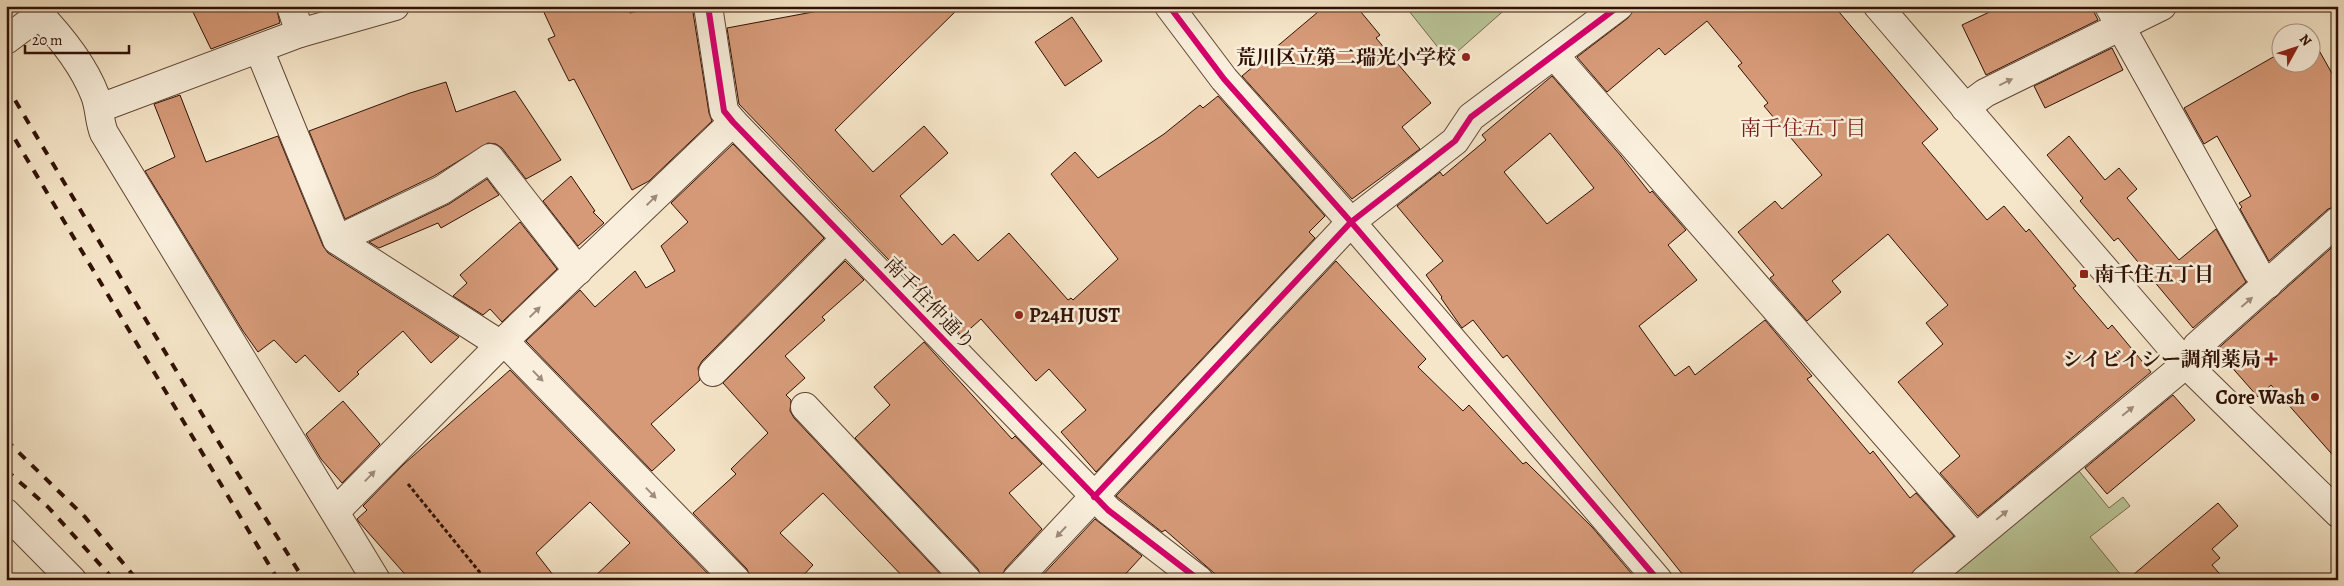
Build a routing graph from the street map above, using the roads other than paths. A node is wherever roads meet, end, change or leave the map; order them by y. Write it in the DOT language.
graph roads {
  1 [pos="291,6"];
  2 [pos="395,6"];
  3 [pos="708,6"];
  4 [pos="1169,6"];
  5 [pos="1619,6"];
  6 [pos="1878,6"];
  7 [pos="2162,6"];
  8 [pos="41,9"];
  9 [pos="2114,17"];
  10 [pos="300,33"];
  11 [pos="6,40"];
  12 [pos="259,49"];
  13 [pos="1555,56"];
  14 [pos="100,108"];
  15 [pos="1965,108"];
  16 [pos="733,122"];
  17 [pos="2338,221"];
  18 [pos="1351,222"];
  19 [pos="845,238"];
  20 [pos="337,240"];
  21 [pos="578,271"];
  22 [pos="2268,284"];
  23 [pos="502,343"];
  24 [pos="2186,364"];
  25 [pos="713,372"];
  26 [pos="805,407"];
  27 [pos="1094,497"];
  28 [pos="336,511"];
  29 [pos="6,513"];
  30 [pos="2338,513"];
  31 [pos="1975,537"];
  32 [pos="1195,578"];
  33 [pos="72,580"];
  34 [pos="376,580"];
  35 [pos="736,580"];
  36 [pos="967,580"];
  37 [pos="1016,580"];
  38 [pos="1658,580"];
  39 [pos="1925,580"];
  1 -- 10 [label="street"];
  2 -- 10 [label="street"];
  3 -- 16 [label="street, 南千住仲通り"];
  4 -- 18 [label="street"];
  5 -- 13 [label="street"];
  6 -- 15 [label="street"];
  7 -- 9 [label="street"];
  8 -- 11 [label="street"];
  8 -- 14 [label="street"];
  15 -- 9 [label="street, one-way"];
  9 -- 22 [label="street"];
  10 -- 12 [label="street"];
  12 -- 14 [label="street"];
  12 -- 20 [label="street"];
  13 -- 18 [label="street"];
  13 -- 31 [label="street"];
  14 -- 28 [label="street"];
  15 -- 24 [label="street"];
  16 -- 19 [label="street, 南千住仲通り"];
  21 -- 16 [label="street, one-way"];
  17 -- 22 [label="street"];
  18 -- 27 [label="street"];
  18 -- 38 [label="street"];
  19 -- 25 [label="street"];
  19 -- 27 [label="street, 南千住仲通り"];
  20 -- 21 [label="street"];
  20 -- 23 [label="street"];
  23 -- 21 [label="street, one-way"];
  24 -- 22 [label="street, one-way"];
  28 -- 23 [label="street, one-way"];
  23 -- 35 [label="street, one-way"];
  24 -- 30 [label="street"];
  31 -- 24 [label="street, one-way"];
  26 -- 36 [label="street"];
  27 -- 32 [label="street, 南千住仲通り"];
  27 -- 37 [label="street, one-way"];
  28 -- 34 [label="street"];
  29 -- 33 [label="street"];
  31 -- 39 [label="street"];
}
